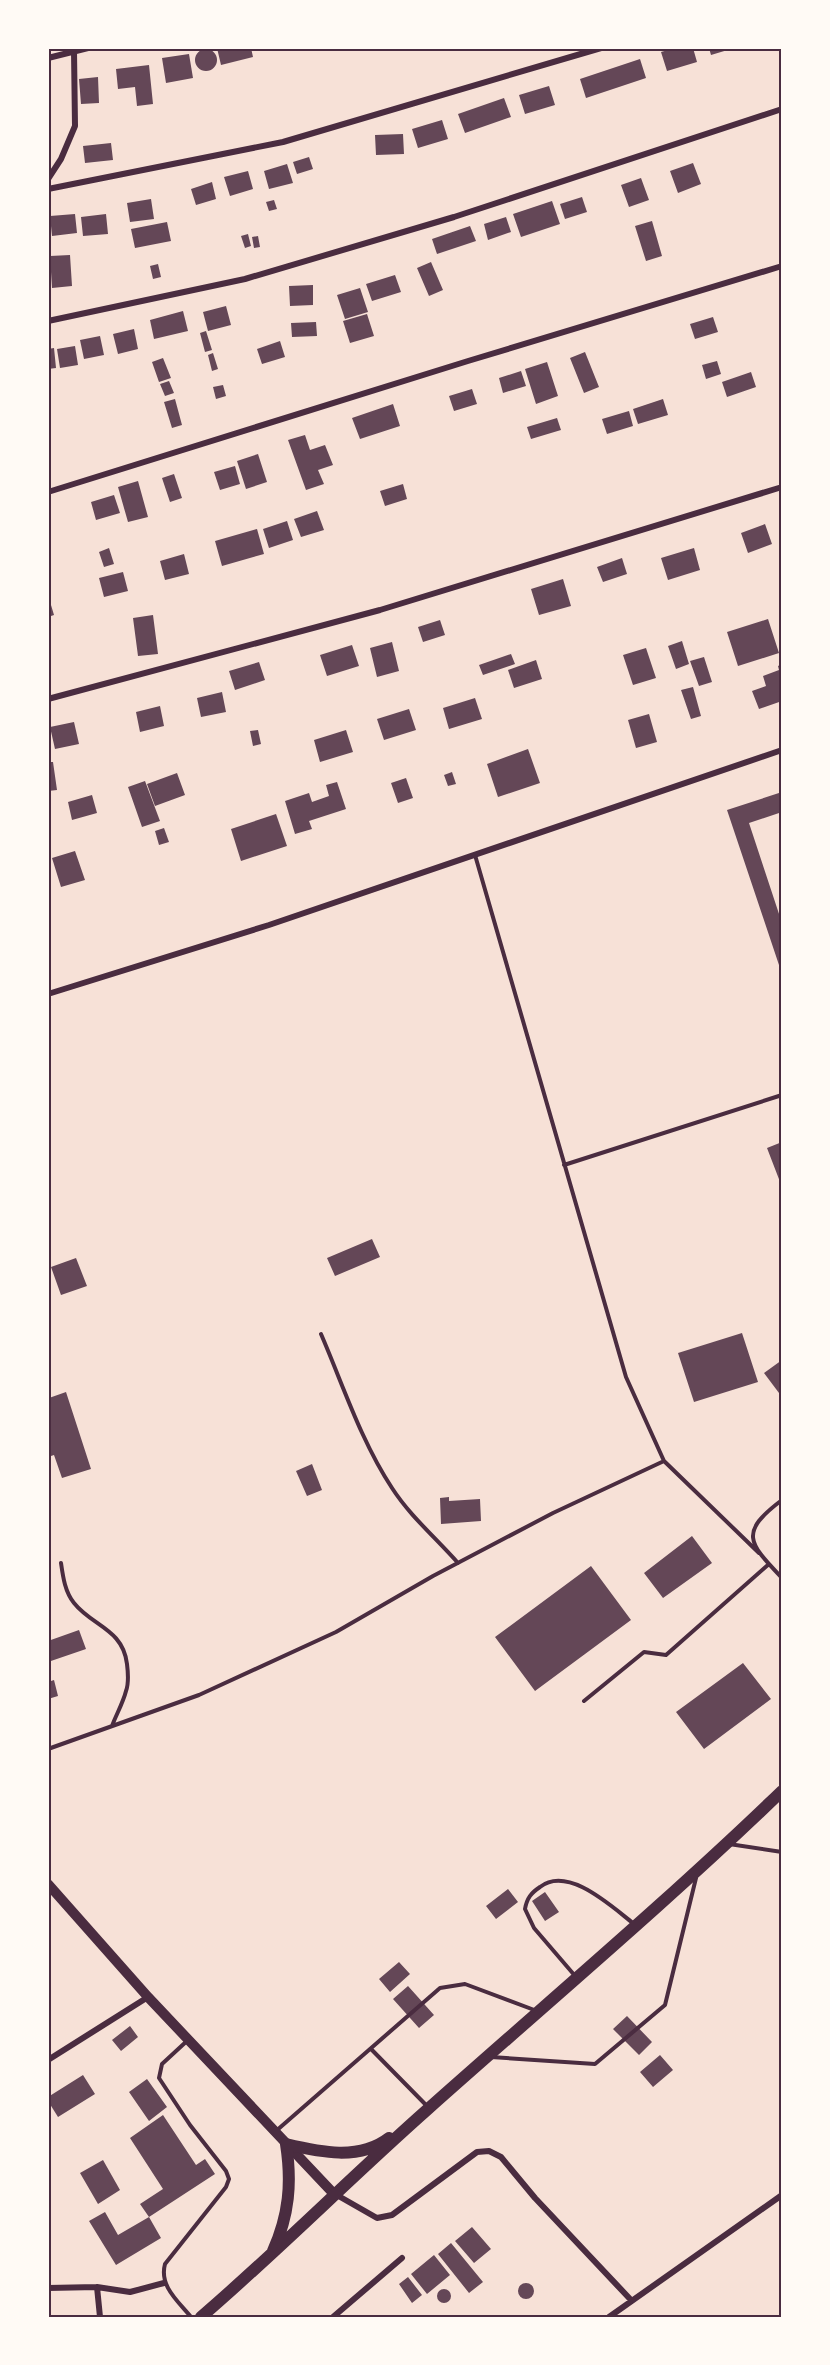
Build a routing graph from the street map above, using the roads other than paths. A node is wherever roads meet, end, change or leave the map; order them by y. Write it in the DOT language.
graph roads {
  1 [pos="49,48"];
  2 [pos="88,48"];
  3 [pos="601,48"];
  4 [pos="74,51"];
  5 [pos="49,58"];
  6 [pos="782,109"];
  7 [pos="48,179"];
  8 [pos="48,189"];
  9 [pos="782,266"];
  10 [pos="48,321"];
  11 [pos="782,487"];
  12 [pos="48,492"];
  13 [pos="48,699"];
  14 [pos="782,750"];
  15 [pos="475,855"];
  16 [pos="48,994"];
  17 [pos="782,1095"];
  18 [pos="564,1165"];
  19 [pos="321,1334"];
  20 [pos="664,1461"];
  21 [pos="782,1500"];
  22 [pos="759,1554"];
  23 [pos="61,1563"];
  24 [pos="458,1563"];
  25 [pos="769,1564"];
  26 [pos="782,1578"];
  27 [pos="584,1701"];
  28 [pos="111,1727"];
  29 [pos="48,1749"];
  30 [pos="782,1791"];
  31 [pos="728,1843"];
  32 [pos="782,1852"];
  33 [pos="697,1873"];
  34 [pos="48,1884"];
  35 [pos="636,1926"];
  36 [pos="576,1978"];
  37 [pos="148,1997"];
  38 [pos="538,2011"];
  39 [pos="188,2039"];
  40 [pos="371,2049"];
  41 [pos="488,2057"];
  42 [pos="48,2060"];
  43 [pos="429,2108"];
  44 [pos="276,2131"];
  45 [pos="286,2144"];
  46 [pos="334,2194"];
  47 [pos="782,2196"];
  48 [pos="270,2257"];
  49 [pos="402,2258"];
  50 [pos="164,2283"];
  51 [pos="97,2287"];
  52 [pos="48,2288"];
  53 [pos="631,2300"];
  54 [pos="100,2317"];
  55 [pos="191,2317"];
  56 [pos="201,2317"];
  57 [pos="333,2317"];
  58 [pos="609,2317"];
  1 -- 5 [label="street"];
  2 -- 4 [label="street"];
  3 -- 8 [label="street"];
  4 -- 5 [label="street"];
  4 -- 7 [label="street"];
  6 -- 10 [label="street"];
  9 -- 12 [label="street"];
  11 -- 13 [label="street"];
  14 -- 15 [label="street"];
  15 -- 16 [label="street"];
  15 -- 18 [label="lane"];
  17 -- 18 [label="lane"];
  18 -- 20 [label="lane"];
  19 -- 24 [label="lane"];
  20 -- 22 [label="lane"];
  20 -- 24 [label="lane"];
  21 -- 22 [label="lane"];
  22 -- 25 [label="lane"];
  23 -- 28 [label="lane"];
  24 -- 28 [label="lane"];
  25 -- 26 [label="lane"];
  25 -- 27 [label="lane"];
  28 -- 29 [label="lane"];
  30 -- 31 [label="highway"];
  31 -- 32 [label="lane"];
  31 -- 33 [label="highway"];
  33 -- 35 [label="highway"];
  33 -- 41 [label="lane"];
  34 -- 37 [label="main road"];
  35 -- 36 [label="highway"];
  35 -- 36 [label="lane"];
  36 -- 38 [label="highway"];
  37 -- 39 [label="main road"];
  37 -- 42 [label="street"];
  38 -- 40 [label="lane"];
  38 -- 41 [label="highway"];
  39 -- 44 [label="main road"];
  39 -- 50 [label="lane"];
  40 -- 43 [label="lane"];
  40 -- 44 [label="lane"];
  41 -- 43 [label="highway"];
  43 -- 45 [label="highway"];
  43 -- 46 [label="highway"];
  44 -- 45 [label="main road"];
  45 -- 46 [label="main road"];
  45 -- 48 [label="highway"];
  46 -- 48 [label="highway"];
  46 -- 53 [label="street"];
  47 -- 53 [label="street"];
  48 -- 56 [label="highway"];
  49 -- 57 [label="street"];
  50 -- 51 [label="street"];
  50 -- 55 [label="lane"];
  51 -- 52 [label="street"];
  51 -- 54 [label="street"];
  53 -- 58 [label="street"];
}
